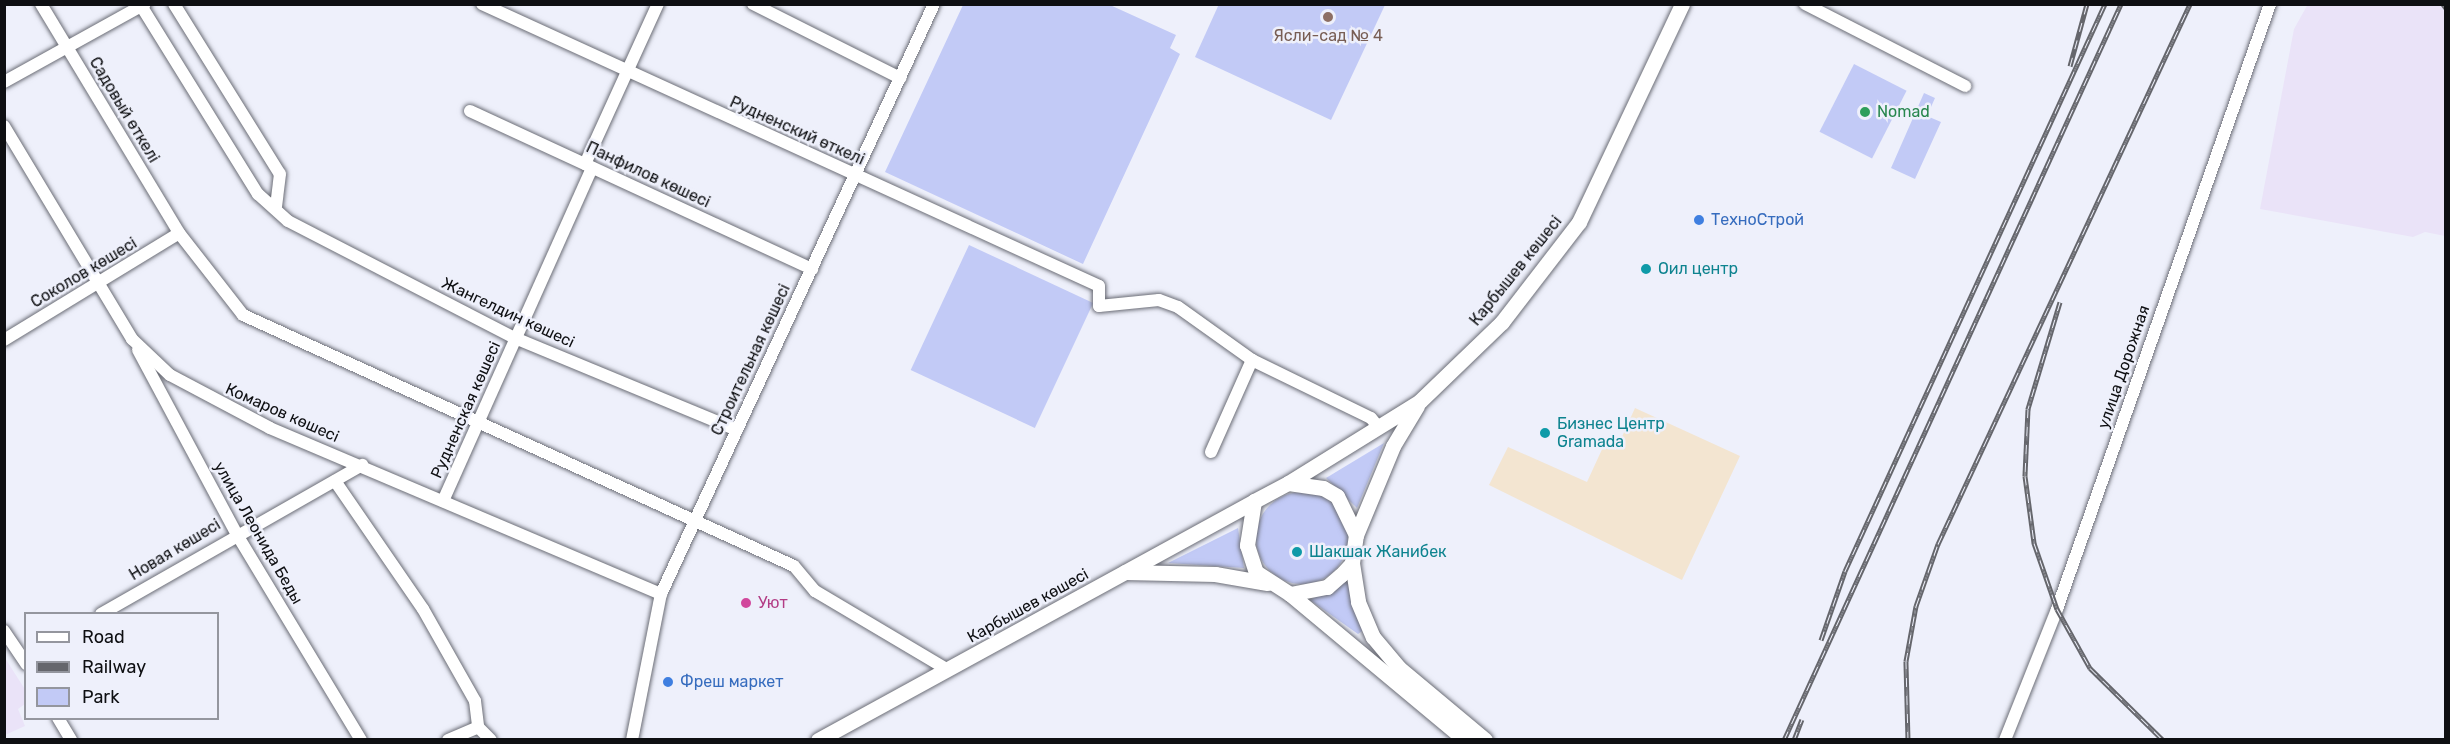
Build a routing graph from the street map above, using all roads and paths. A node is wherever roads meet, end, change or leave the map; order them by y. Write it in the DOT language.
graph roads {
  1 [pos="40,4"];
  2 [pos="174,4"];
  3 [pos="482,4"];
  4 [pos="658,4"];
  5 [pos="753,4"];
  6 [pos="934,4"];
  7 [pos="1682,4"];
  8 [pos="1805,4"];
  9 [pos="2270,4"];
  10 [pos="142,5"];
  11 [pos="67,48"];
  12 [pos="627,73"];
  13 [pos="900,78"];
  14 [pos="4,82"];
  15 [pos="1965,86"];
  16 [pos="470,111"];
  17 [pos="4,126"];
  18 [pos="588,166"];
  19 [pos="856,175"];
  20 [pos="276,207"];
  21 [pos="179,232"];
  22 [pos="812,269"];
  23 [pos="98,286"];
  24 [pos="515,338"];
  25 [pos="132,339"];
  26 [pos="4,340"];
  27 [pos="1252,360"];
  28 [pos="1420,401"];
  29 [pos="479,422"];
  30 [pos="1379,428"];
  31 [pos="737,430"];
  32 [pos="1211,452"];
  33 [pos="362,465"];
  34 [pos="335,481"];
  35 [pos="1288,483"];
  36 [pos="443,501"];
  37 [pos="1254,501"];
  38 [pos="695,520"];
  39 [pos="236,532"];
  40 [pos="1356,535"];
  41 [pos="1352,563"];
  42 [pos="1125,572"];
  43 [pos="1267,583"];
  44 [pos="661,594"];
  45 [pos="1290,594"];
  46 [pos="103,612"];
  47 [pos="4,631"];
  48 [pos="24,660"];
  49 [pos="948,670"];
  50 [pos="59,720"];
  51 [pos="478,727"];
  52 [pos="71,740"];
  53 [pos="361,740"];
  54 [pos="448,740"];
  55 [pos="491,740"];
  56 [pos="632,740"];
  57 [pos="818,740"];
  58 [pos="1465,740"];
  59 [pos="1485,740"];
  60 [pos="2005,740"];
  1 -- 11 [label="street, Садовый өткелі"];
  2 -- 20 [label="street"];
  3 -- 12 [label="street, Рудненский өткелі"];
  4 -- 12 [label="street, Рудненская көшесі"];
  5 -- 13 [label="street"];
  6 -- 13 [label="street, Строительная көшесі"];
  7 -- 28 [label="main road, Карбышев көшесі"];
  8 -- 15 [label="street"];
  9 -- 60 [label="street, улица Дорожная"];
  10 -- 11 [label="street"];
  10 -- 20 [label="street, Жангелдин көшесі"];
  11 -- 14 [label="street"];
  11 -- 21 [label="street, Садовый өткелі"];
  12 -- 18 [label="street, Рудненская көшесі"];
  12 -- 19 [label="street, Рудненский өткелі"];
  13 -- 19 [label="street, Строительная көшесі"];
  16 -- 18 [label="street, Панфилов көшесі"];
  17 -- 23 [label="street, Комаров көшесі"];
  18 -- 22 [label="street, Панфилов көшесі"];
  18 -- 24 [label="street, Рудненская көшесі"];
  19 -- 22 [label="street, Строительная көшесі"];
  19 -- 27 [label="street, Рудненский өткелі"];
  20 -- 24 [label="street, Жангелдин көшесі"];
  21 -- 23 [label="street, Соколов көшесі"];
  21 -- 29 [label="street, Садовый өткелі"];
  22 -- 31 [label="street, Строительная көшесі"];
  23 -- 25 [label="street, Комаров көшесі"];
  23 -- 26 [label="street, Соколов көшесі"];
  24 -- 29 [label="street, Рудненская көшесі"];
  24 -- 31 [label="street, Жангелдин көшесі"];
  25 -- 33 [label="street, Комаров көшесі"];
  25 -- 39 [label="street, улица Леонида Беды"];
  27 -- 30 [label="street"];
  27 -- 32 [label="street"];
  28 -- 30 [label="main road, Карбышев көшесі"];
  28 -- 40 [label="main road"];
  29 -- 36 [label="street, Рудненская көшесі"];
  29 -- 38 [label="street, Садовый өткелі"];
  30 -- 35 [label="main road, Карбышев көшесі"];
  31 -- 38 [label="street, Строительная көшесі"];
  33 -- 34 [label="street, Новая көшесі"];
  33 -- 36 [label="street, Комаров көшесі"];
  34 -- 39 [label="street, Новая көшесі"];
  34 -- 51 [label="street"];
  35 -- 37 [label="main road"];
  35 -- 40 [label="main road"];
  36 -- 44 [label="street, Комаров көшесі"];
  37 -- 42 [label="main road, Карбышев көшесі"];
  37 -- 43 [label="main road"];
  38 -- 44 [label="street, Строительная көшесі"];
  38 -- 49 [label="street, Садовый өткелі"];
  39 -- 46 [label="street, Новая көшесі"];
  39 -- 53 [label="street, улица Леонида Беды"];
  40 -- 41 [label="main road"];
  41 -- 45 [label="main road"];
  41 -- 59 [label="main road"];
  42 -- 43 [label="main road"];
  42 -- 49 [label="main road, Карбышев көшесі"];
  43 -- 45 [label="main road"];
  44 -- 56 [label="street, Строительная көшесі"];
  45 -- 58 [label="main road"];
  47 -- 48 [label="street"];
  49 -- 57 [label="main road, Карбышев көшесі"];
  50 -- 52 [label="street"];
  51 -- 54 [label="street"];
  51 -- 55 [label="street"];
}
